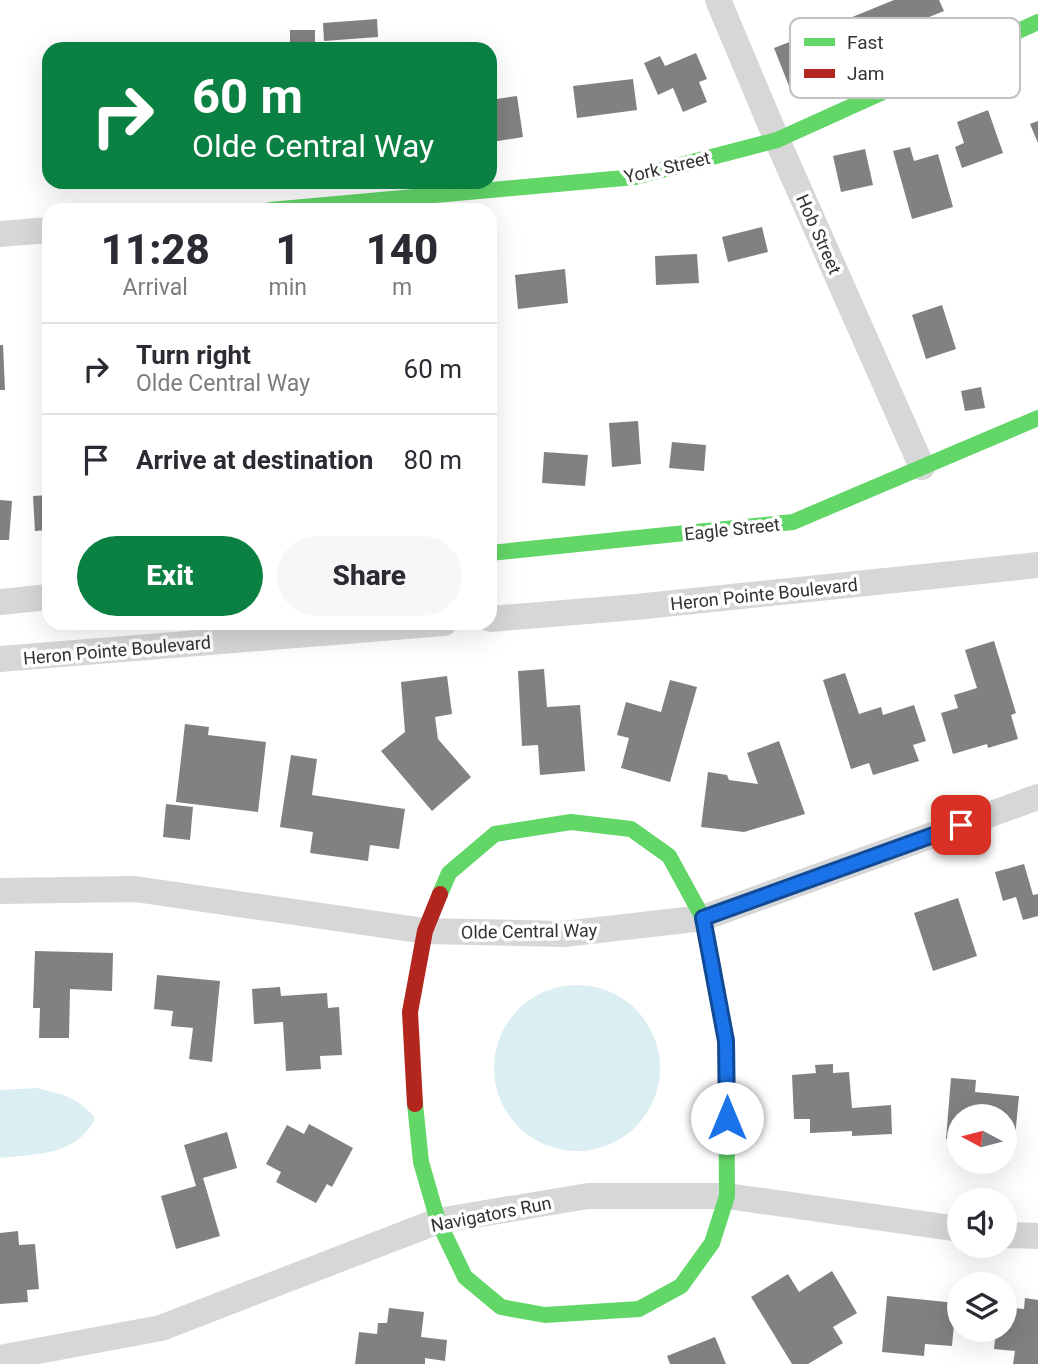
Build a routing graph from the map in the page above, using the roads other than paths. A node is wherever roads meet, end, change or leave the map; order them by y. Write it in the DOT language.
graph roads {
  1 [pos="718,0"];
  2 [pos="1038,22"];
  3 [pos="1020,30"];
  4 [pos="870,98"];
  5 [pos="777,140"];
  6 [pos="347,203"];
  7 [pos="42,231"];
  8 [pos="0,234"];
  9 [pos="1038,418"];
  10 [pos="922,467"];
  11 [pos="497,552"];
  12 [pos="1038,565"];
  13 [pos="42,598"];
  14 [pos="0,602"];
  15 [pos="497,618"];
  16 [pos="358,630"];
  17 [pos="0,659"];
  18 [pos="1038,797"];
  19 [pos="0,891"];
  20 [pos="703,918"];
  21 [pos="425,931"];
  22 [pos="727,1196"];
  23 [pos="438,1221"];
  24 [pos="947,1227"];
  25 [pos="1017,1235"];
  26 [pos="1038,1236"];
  27 [pos="0,1358"];
  1 -- 5 [label="street, Hob Street"];
  2 -- 3 [label="street, York Street"];
  4 -- 5 [label="street, York Street"];
  5 -- 6 [label="street, York Street"];
  5 -- 10 [label="street, Hob Street"];
  7 -- 8 [label="street"];
  9 -- 10 [label="street, Eagle Street"];
  10 -- 11 [label="street, Eagle Street"];
  12 -- 15 [label="street, Heron Pointe Boulevard"];
  13 -- 14 [label="street"];
  16 -- 17 [label="street, Heron Pointe Boulevard"];
  18 -- 20 [label="street, Olde Central Way"];
  19 -- 21 [label="street, Olde Central Way"];
  20 -- 21 [label="street, Olde Central Way"];
  20 -- 21 [label="street"];
  20 -- 22 [label="street"];
  21 -- 23 [label="street"];
  22 -- 23 [label="street, Navigators Run"];
  22 -- 23 [label="street"];
  22 -- 24 [label="street, Navigators Run"];
  23 -- 27 [label="street, Navigators Run"];
  25 -- 26 [label="street"];
}
